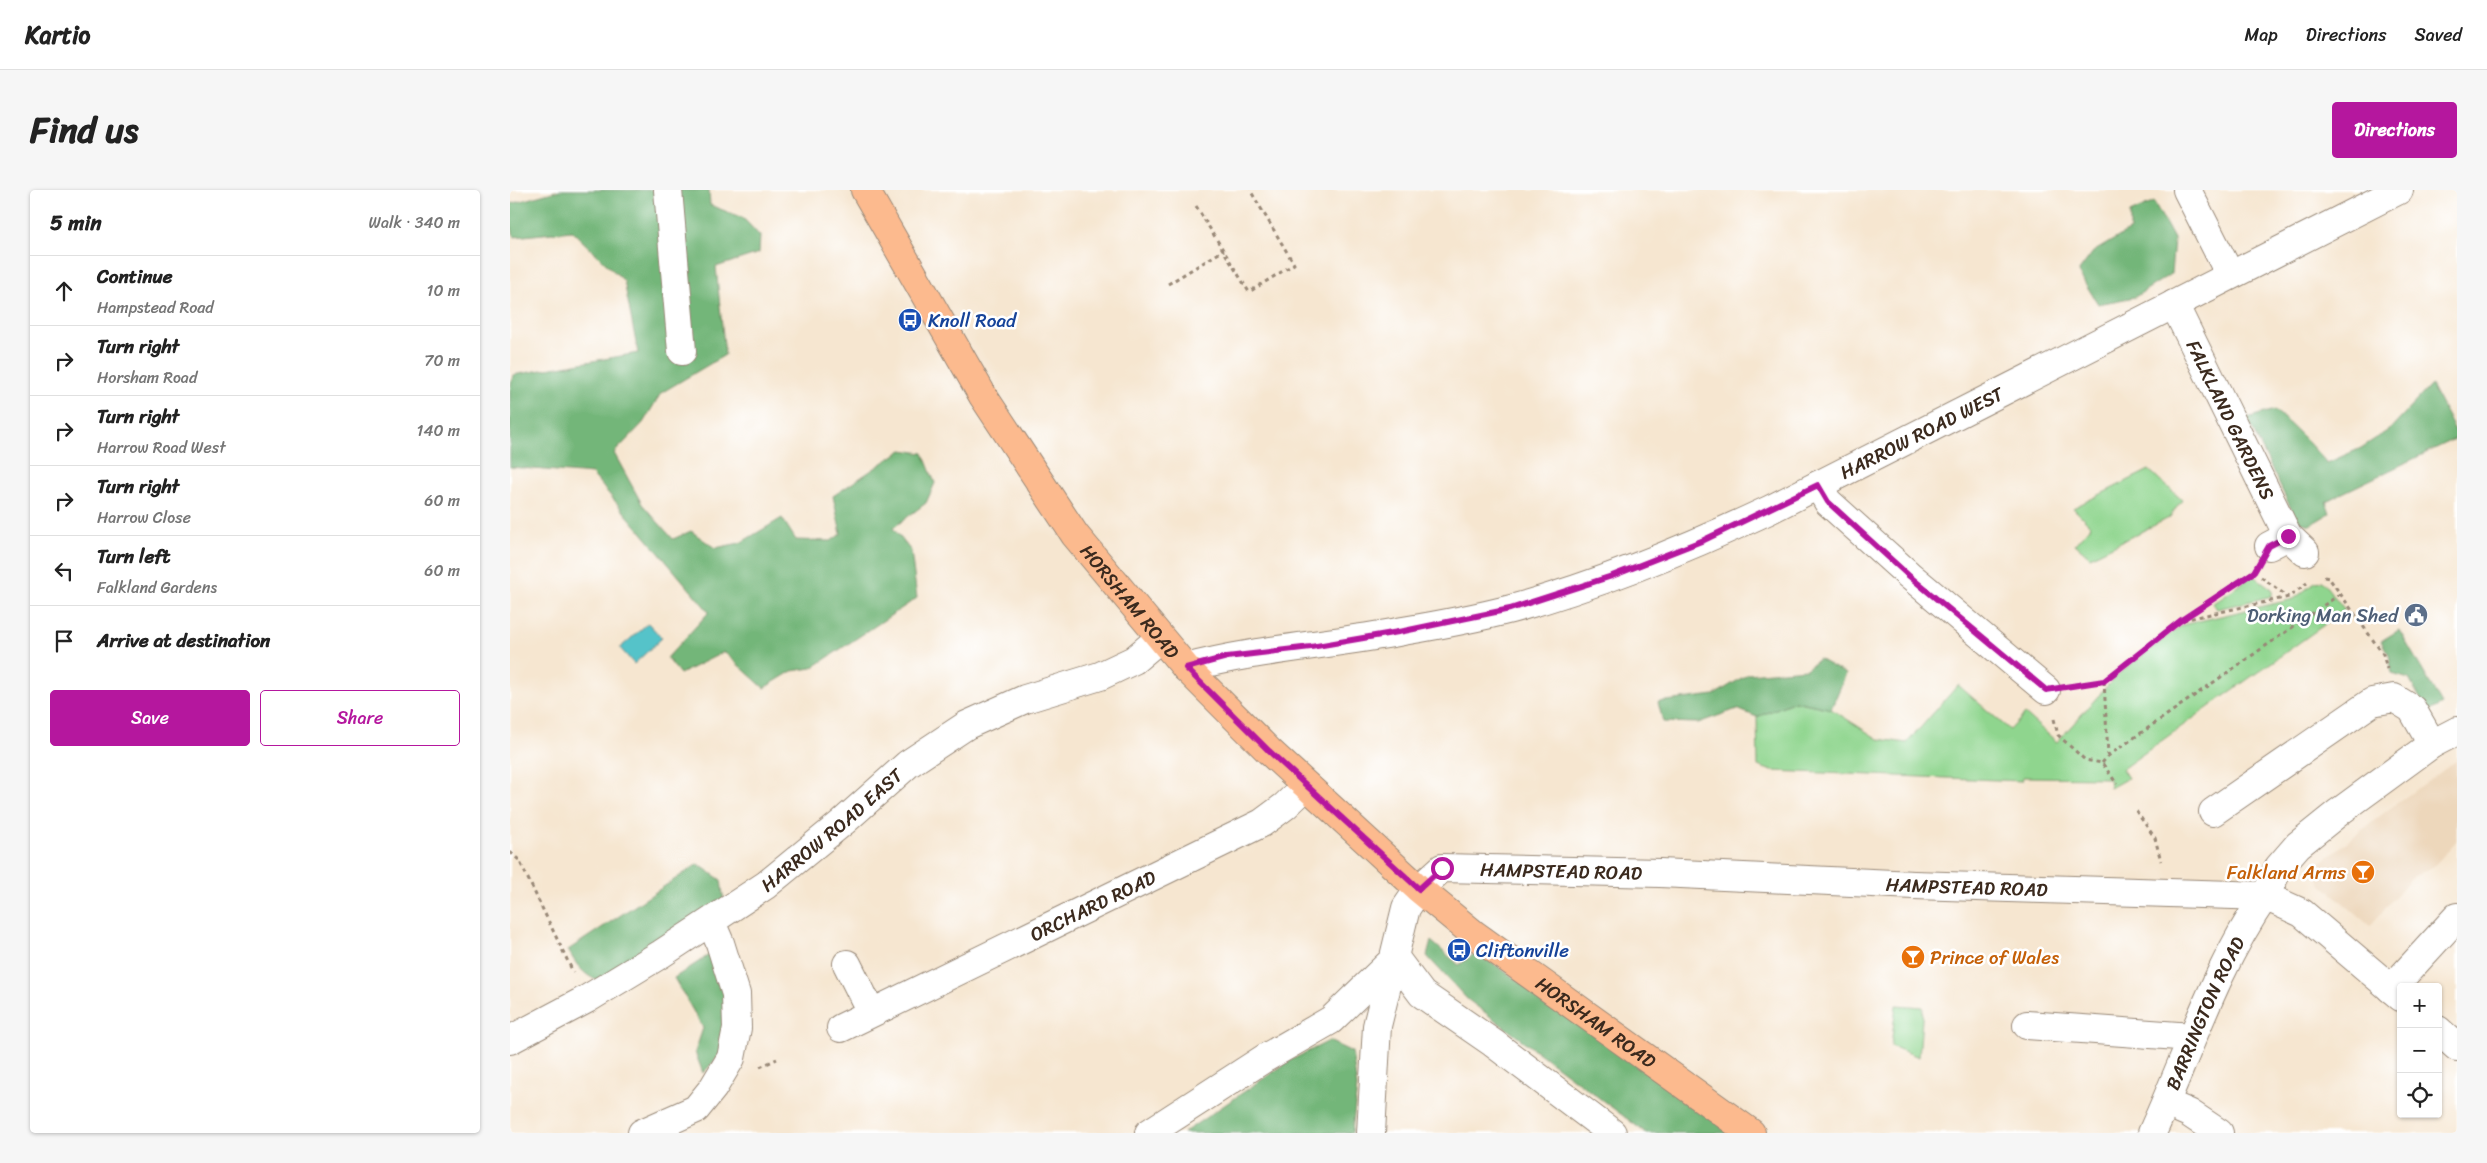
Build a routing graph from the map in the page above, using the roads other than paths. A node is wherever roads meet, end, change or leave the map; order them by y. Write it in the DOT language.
graph roads {
  1 [pos="668,190"];
  2 [pos="866,190"];
  3 [pos="2187,190"];
  4 [pos="2399,190"];
  5 [pos="2230,275"];
  6 [pos="2174,304"];
  7 [pos="682,351"];
  8 [pos="1818,485"];
  9 [pos="2287,545"];
  10 [pos="1160,638"];
  11 [pos="1186,668"];
  12 [pos="2046,690"];
  13 [pos="2457,731"];
  14 [pos="2432,744"];
  15 [pos="1306,786"];
  16 [pos="2213,812"];
  17 [pos="1419,889"];
  18 [pos="2265,896"];
  19 [pos="2457,917"];
  20 [pos="711,922"];
  21 [pos="1395,958"];
  22 [pos="847,964"];
  23 [pos="2396,993"];
  24 [pos="871,1012"];
  25 [pos="2027,1025"];
  26 [pos="841,1028"];
  27 [pos="2442,1034"];
  28 [pos="2192,1037"];
  29 [pos="510,1040"];
  30 [pos="2457,1047"];
  31 [pos="2166,1102"];
  32 [pos="642,1133"];
  33 [pos="1149,1133"];
  34 [pos="1370,1133"];
  35 [pos="1612,1133"];
  36 [pos="1751,1133"];
  37 [pos="2152,1133"];
  38 [pos="2219,1133"];
  1 -- 7 [label="street"];
  2 -- 10 [label="main road, HORSHAM ROAD"];
  3 -- 5 [label="street"];
  4 -- 5 [label="street, HARROW ROAD WEST"];
  5 -- 6 [label="street, HARROW ROAD WEST"];
  6 -- 8 [label="street, HARROW ROAD WEST"];
  6 -- 9 [label="street, FALKLAND GARDENS"];
  8 -- 11 [label="street, HARROW ROAD WEST"];
  8 -- 12 [label="street"];
  10 -- 11 [label="main road, HORSHAM ROAD"];
  10 -- 20 [label="street, HARROW ROAD EAST"];
  11 -- 15 [label="main road, HORSHAM ROAD"];
  13 -- 14 [label="street"];
  14 -- 16 [label="street"];
  14 -- 18 [label="street"];
  15 -- 17 [label="main road, HORSHAM ROAD"];
  15 -- 24 [label="street, ORCHARD ROAD"];
  17 -- 18 [label="street, HAMPSTEAD ROAD"];
  17 -- 21 [label="street"];
  17 -- 36 [label="main road, HORSHAM ROAD"];
  18 -- 23 [label="street"];
  18 -- 28 [label="street, BARRINGTON ROAD"];
  19 -- 23 [label="street"];
  20 -- 29 [label="street, HARROW ROAD EAST"];
  20 -- 32 [label="street"];
  21 -- 33 [label="street"];
  21 -- 34 [label="street"];
  21 -- 35 [label="street"];
  22 -- 24 [label="street"];
  24 -- 26 [label="street, ORCHARD ROAD"];
  25 -- 28 [label="street"];
  27 -- 30 [label="street"];
  28 -- 31 [label="street, BARRINGTON ROAD"];
  31 -- 37 [label="street, BARRINGTON ROAD"];
  31 -- 38 [label="street"];
}
